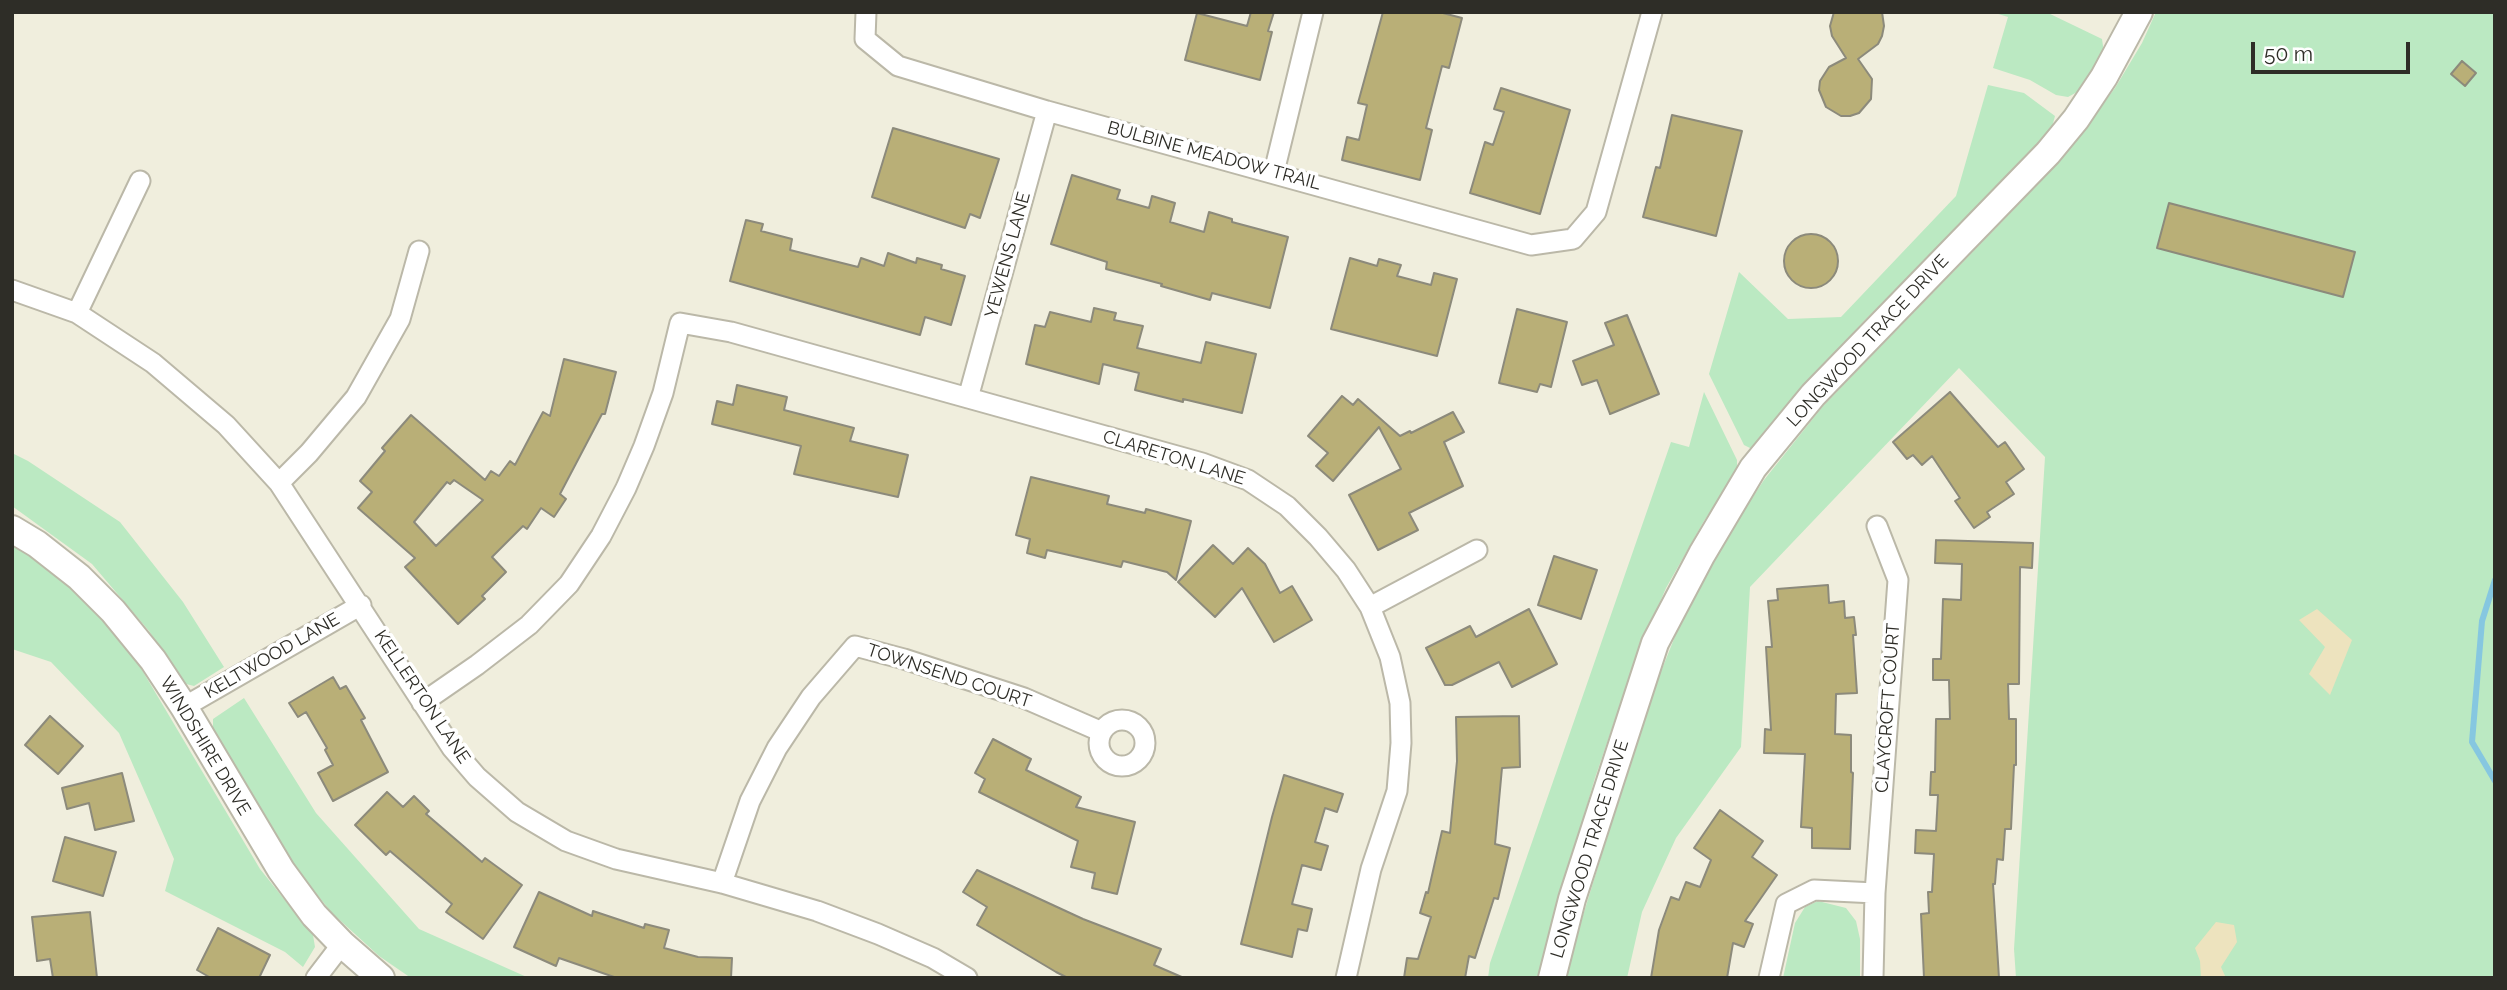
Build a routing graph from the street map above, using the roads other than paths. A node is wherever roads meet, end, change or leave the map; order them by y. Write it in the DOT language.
graph roads {
  1 [pos="866,12"];
  2 [pos="1313,12"];
  3 [pos="1652,12"];
  4 [pos="2139,12"];
  5 [pos="1048,111"];
  6 [pos="1274,172"];
  7 [pos="140,181"];
  8 [pos="419,251"];
  9 [pos="12,290"];
  10 [pos="78,313"];
  11 [pos="968,398"];
  12 [pos="279,483"];
  13 [pos="1877,526"];
  14 [pos="12,529"];
  15 [pos="1477,550"];
  16 [pos="361,606"];
  17 [pos="1370,607"];
  18 [pos="422,703"];
  19 [pos="184,707"];
  20 [pos="1102,732"];
  21 [pos="722,883"];
  22 [pos="1875,893"];
  23 [pos="341,944"];
  24 [pos="316,978"];
  25 [pos="382,978"];
  26 [pos="967,978"];
  27 [pos="1346,978"];
  28 [pos="1552,978"];
  29 [pos="1769,978"];
  30 [pos="1873,978"];
  1 -- 5 [label="street, BULBINE MEADOW TRAIL"];
  2 -- 6 [label="street"];
  3 -- 6 [label="street, BULBINE MEADOW TRAIL"];
  4 -- 28 [label="street, LONGWOOD TRACE DRIVE"];
  5 -- 6 [label="street, BULBINE MEADOW TRAIL"];
  5 -- 11 [label="street, YEWENS LANE"];
  7 -- 10 [label="street"];
  8 -- 12 [label="street"];
  9 -- 10 [label="street, KELLERTON LANE"];
  10 -- 12 [label="street, KELLERTON LANE"];
  11 -- 17 [label="street, CLARETON LANE"];
  11 -- 18 [label="street, CLARETON LANE"];
  12 -- 16 [label="street, KELLERTON LANE"];
  13 -- 22 [label="street, CLAYCROFT COURT"];
  14 -- 19 [label="street, WINDSHIRE DRIVE"];
  15 -- 17 [label="street"];
  16 -- 18 [label="street, KELLERTON LANE"];
  16 -- 19 [label="street, KELTWOOD LANE"];
  17 -- 27 [label="street, CLARETON LANE"];
  18 -- 21 [label="street, KELLERTON LANE"];
  19 -- 23 [label="street, WINDSHIRE DRIVE"];
  20 -- 21 [label="street, TOWNSEND COURT"];
  21 -- 26 [label="street, KELLERTON LANE"];
  22 -- 29 [label="street"];
  22 -- 30 [label="street, CLAYCROFT COURT"];
  23 -- 24 [label="street"];
  23 -- 25 [label="street, WINDSHIRE DRIVE"];
}
